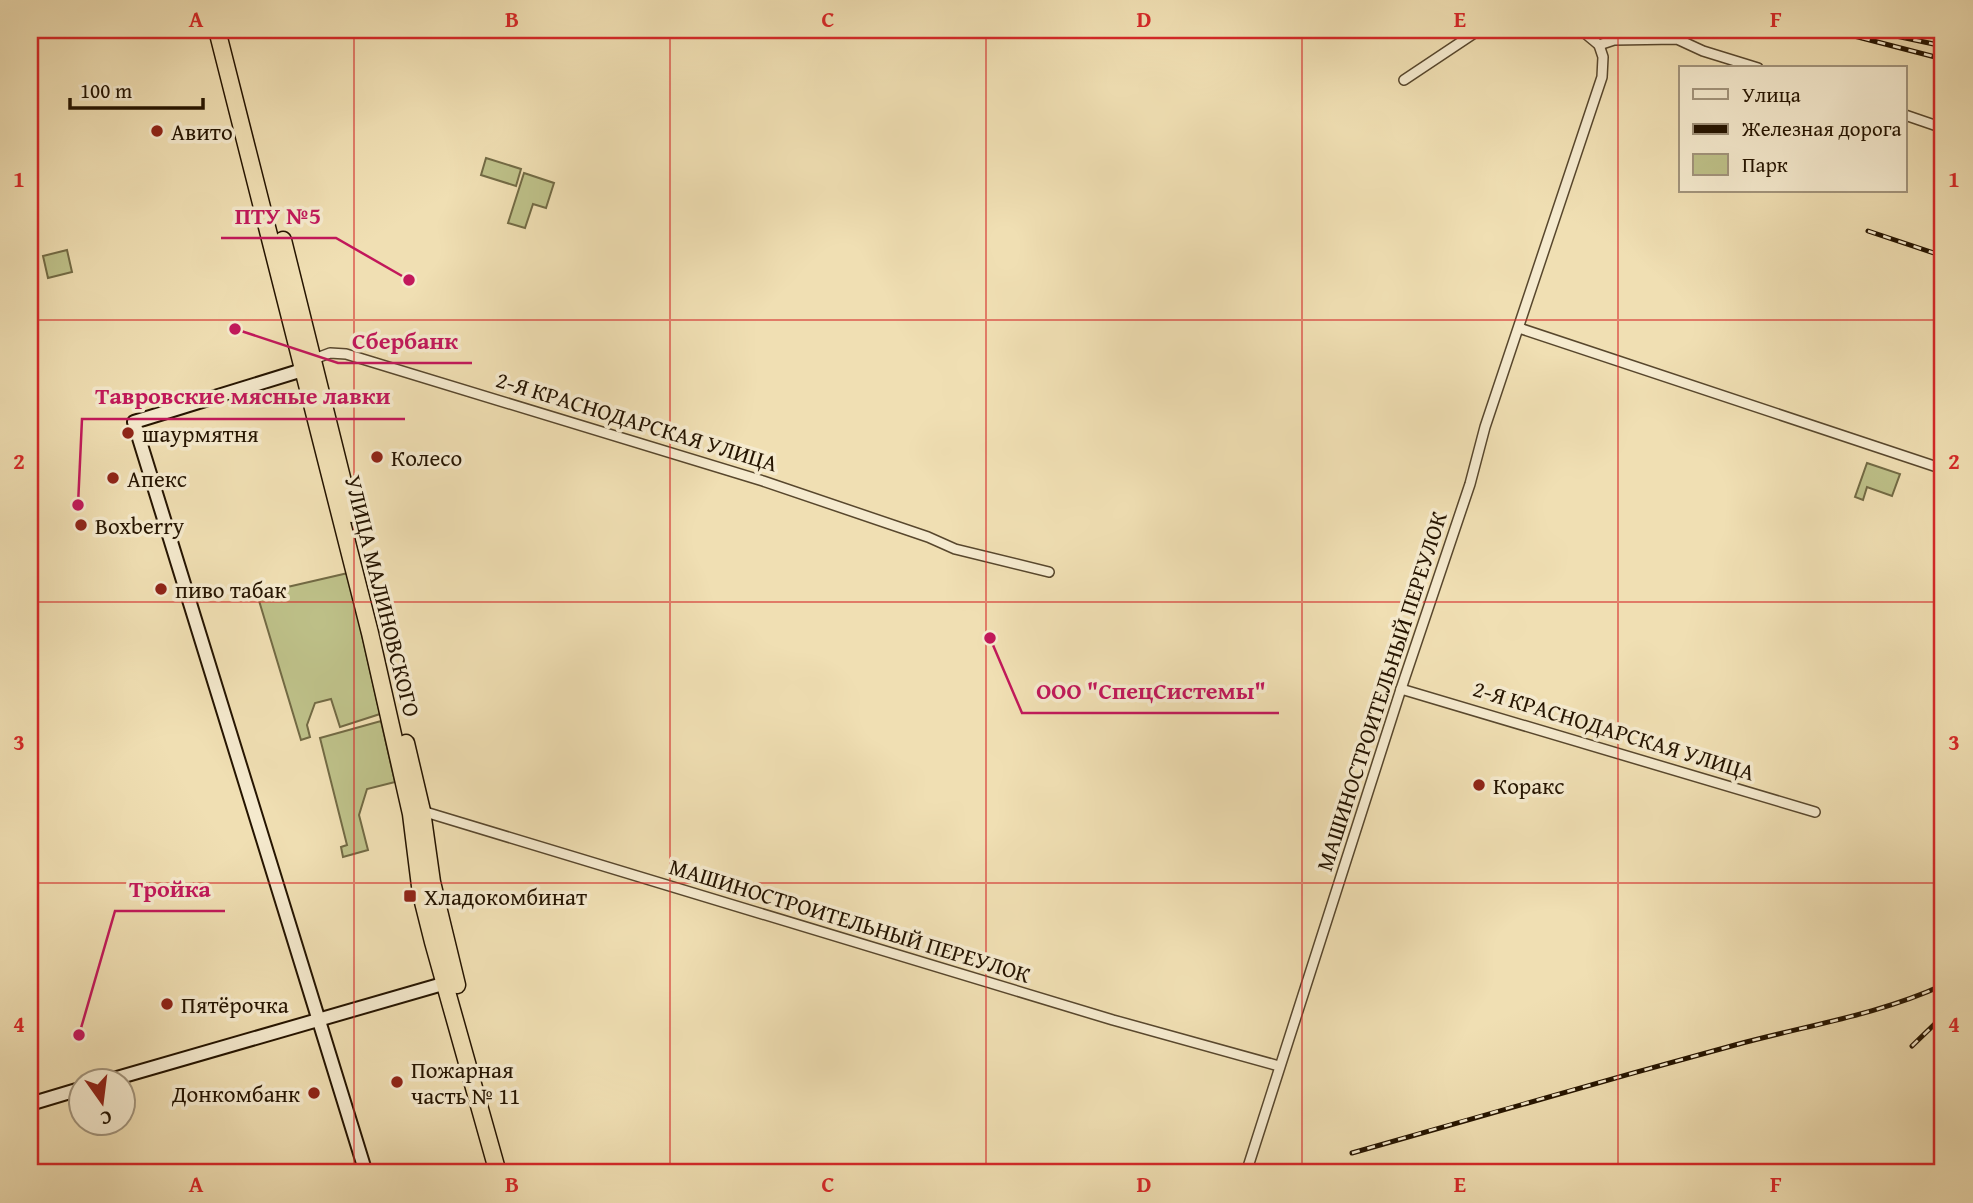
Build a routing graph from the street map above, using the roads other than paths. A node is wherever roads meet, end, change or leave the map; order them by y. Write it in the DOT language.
graph roads {
  1 [pos="217,30"];
  2 [pos="227,30"];
  3 [pos="1479,30"];
  4 [pos="1581,30"];
  5 [pos="1599,45"];
  6 [pos="1752,66"];
  7 [pos="1404,80"];
  8 [pos="1906,115"];
  9 [pos="1943,128"];
  10 [pos="1519,328"];
  11 [pos="309,363"];
  12 [pos="1943,469"];
  13 [pos="1049,572"];
  14 [pos="1401,689"];
  15 [pos="1815,812"];
  16 [pos="417,813"];
  17 [pos="451,982"];
  18 [pos="319,1020"];
  19 [pos="1279,1066"];
  20 [pos="136,1073"];
  21 [pos="66,1093"];
  22 [pos="30,1104"];
  23 [pos="366,1173"];
  24 [pos="498,1173"];
  25 [pos="508,1173"];
  26 [pos="1245,1173"];
  1 -- 11 [label="highway, УЛИЦА МАЛИНОВСКОГО"];
  2 -- 11 [label="highway, УЛИЦА МАЛИНОВСКОГО"];
  3 -- 7 [label="street"];
  4 -- 5 [label="street"];
  5 -- 6 [label="street"];
  5 -- 10 [label="street, МАШИНОСТРОИТЕЛЬНЫЙ ПЕРЕУЛОК"];
  8 -- 9 [label="street"];
  10 -- 12 [label="street"];
  10 -- 14 [label="street, МАШИНОСТРОИТЕЛЬНЫЙ ПЕРЕУЛОК"];
  11 -- 13 [label="street, 2-Я КРАСНОДАРСКАЯ УЛИЦА"];
  11 -- 16 [label="highway, УЛИЦА МАЛИНОВСКОГО"];
  11 -- 18 [label="street, 2-Я КРАСНОДАРСКАЯ УЛИЦА"];
  14 -- 15 [label="street, 2-Я КРАСНОДАРСКАЯ УЛИЦА"];
  14 -- 19 [label="street, МАШИНОСТРОИТЕЛЬНЫЙ ПЕРЕУЛОК"];
  16 -- 17 [label="highway, УЛИЦА МАЛИНОВСКОГО"];
  16 -- 19 [label="street, МАШИНОСТРОИТЕЛЬНЫЙ ПЕРЕУЛОК"];
  17 -- 18 [label="street"];
  17 -- 24 [label="highway, УЛИЦА МАЛИНОВСКОГО"];
  17 -- 25 [label="highway, УЛИЦА МАЛИНОВСКОГО"];
  18 -- 20 [label="street"];
  18 -- 23 [label="street"];
  19 -- 26 [label="street, МАШИНОСТРОИТЕЛЬНЫЙ ПЕРЕУЛОК"];
  21 -- 22 [label="street"];
}
